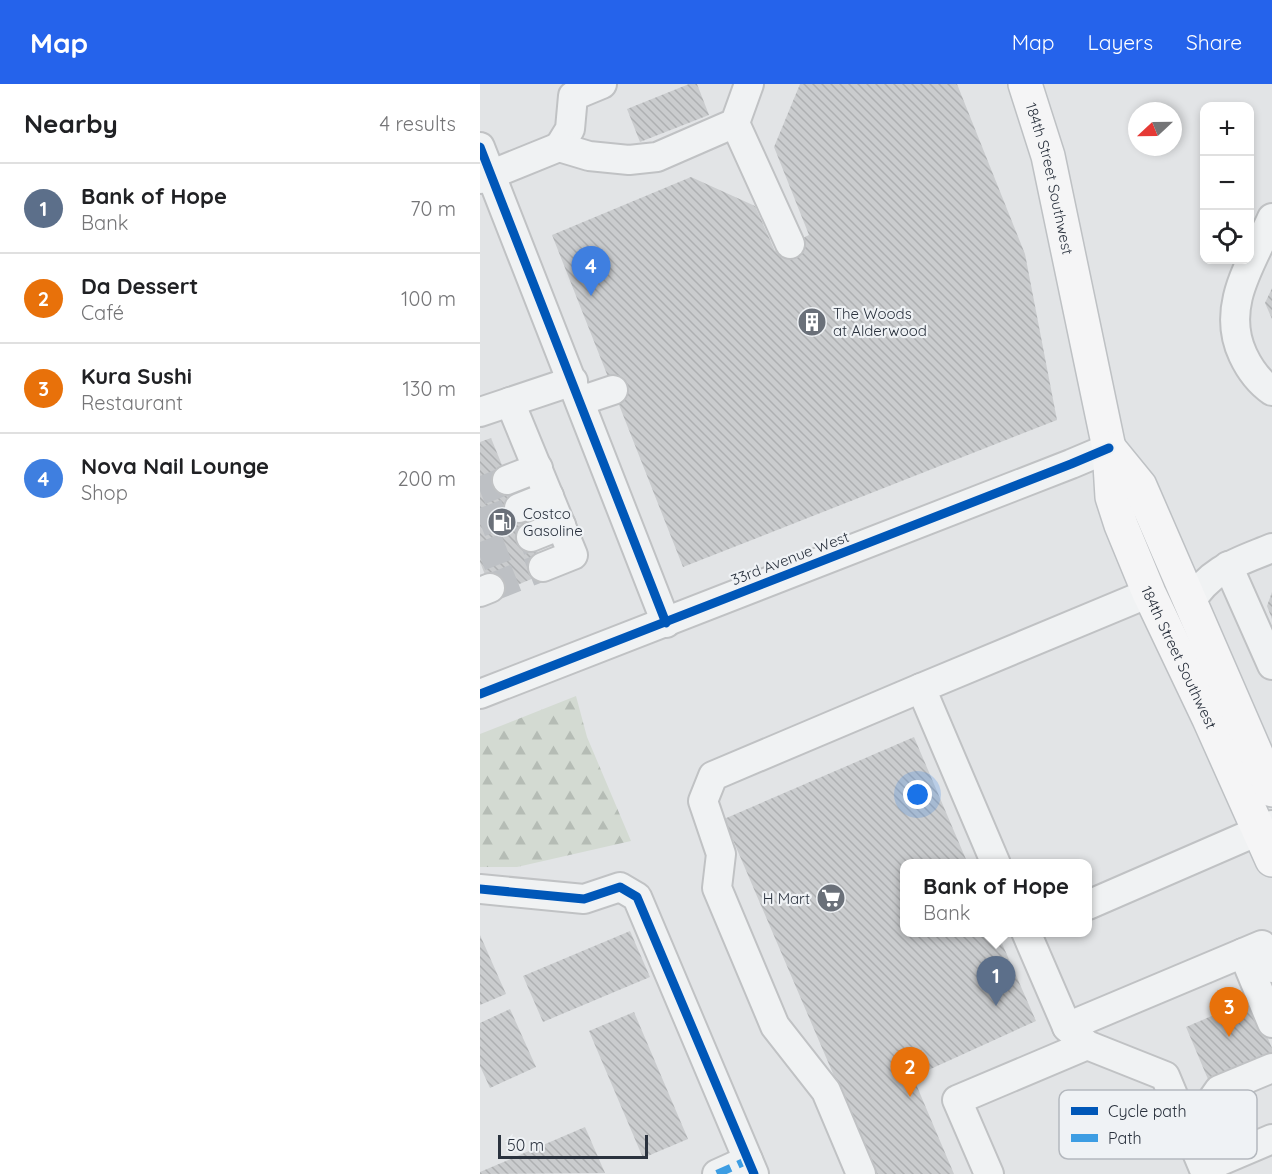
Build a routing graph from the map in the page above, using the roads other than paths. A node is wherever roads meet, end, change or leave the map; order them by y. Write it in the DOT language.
graph roads {
  1 [pos="602,84"];
  2 [pos="748,84"];
  3 [pos="1025,84"];
  4 [pos="735,123"];
  5 [pos="480,147"];
  6 [pos="559,147"];
  7 [pos="486,177"];
  8 [pos="1272,218"];
  9 [pos="790,244"];
  10 [pos="613,390"];
  11 [pos="576,391"];
  12 [pos="1272,392"];
  13 [pos="510,402"];
  14 [pos="480,412"];
  15 [pos="1109,448"];
  16 [pos="538,468"];
  17 [pos="507,480"];
  18 [pos="549,496"];
  19 [pos="519,508"];
  20 [pos="561,525"];
  21 [pos="531,537"];
  22 [pos="1272,548"];
  23 [pos="1228,566"];
  24 [pos="543,567"];
  25 [pos="1149,593"];
  26 [pos="1190,603"];
  27 [pos="666,623"];
  28 [pos="1272,665"];
  29 [pos="921,688"];
  30 [pos="480,694"];
  31 [pos="1272,790"];
  32 [pos="1266,828"];
  33 [pos="994,859"];
  34 [pos="1272,860"];
  35 [pos="480,889"];
  36 [pos="1092,903"];
  37 [pos="1028,937"];
  38 [pos="1243,953"];
  39 [pos="1272,968"];
  40 [pos="1272,1023"];
  41 [pos="1077,1036"];
  42 [pos="1272,1068"];
  43 [pos="1171,1090"];
  44 [pos="1219,1090"];
  45 [pos="1272,1139"];
  46 [pos="1257,1146"];
  47 [pos="1230,1159"];
  48 [pos="751,1167"];
  49 [pos="1205,1171"];
  50 [pos="717,1174"];
  51 [pos="861,1174"];
  52 [pos="989,1174"];
  1 -- 6 [label="street"];
  2 -- 4 [label="street"];
  3 -- 15 [label="main road, 184th Street Southwest"];
  4 -- 6 [label="street"];
  4 -- 9 [label="street"];
  5 -- 7 [label="street"];
  6 -- 7 [label="street"];
  7 -- 11 [label="street"];
  8 -- 12 [label="street"];
  10 -- 11 [label="street"];
  11 -- 13 [label="street"];
  11 -- 27 [label="street"];
  13 -- 14 [label="street"];
  13 -- 16 [label="street"];
  15 -- 25 [label="main road, 184th Street Southwest"];
  15 -- 26 [label="main road, 184th Street Southwest"];
  15 -- 27 [label="street, 33rd Avenue West"];
  16 -- 17 [label="street"];
  16 -- 18 [label="street"];
  18 -- 19 [label="street"];
  18 -- 20 [label="street"];
  20 -- 21 [label="street"];
  20 -- 24 [label="street"];
  22 -- 23 [label="street"];
  23 -- 26 [label="street"];
  23 -- 28 [label="street"];
  25 -- 29 [label="street"];
  25 -- 32 [label="main road, 184th Street Southwest"];
  26 -- 31 [label="main road, 184th Street Southwest"];
  27 -- 30 [label="street, 33rd Avenue West"];
  29 -- 33 [label="street"];
  29 -- 51 [label="street"];
  32 -- 34 [label="main road, 184th Street Southwest"];
  32 -- 36 [label="street"];
  35 -- 48 [label="street"];
  37 -- 41 [label="street"];
  38 -- 39 [label="street"];
  38 -- 40 [label="street"];
  38 -- 41 [label="street"];
  41 -- 43 [label="street"];
  41 -- 52 [label="street"];
  42 -- 44 [label="street"];
  45 -- 46 [label="street"];
  47 -- 49 [label="street"];
  48 -- 50 [label="street"];
}
